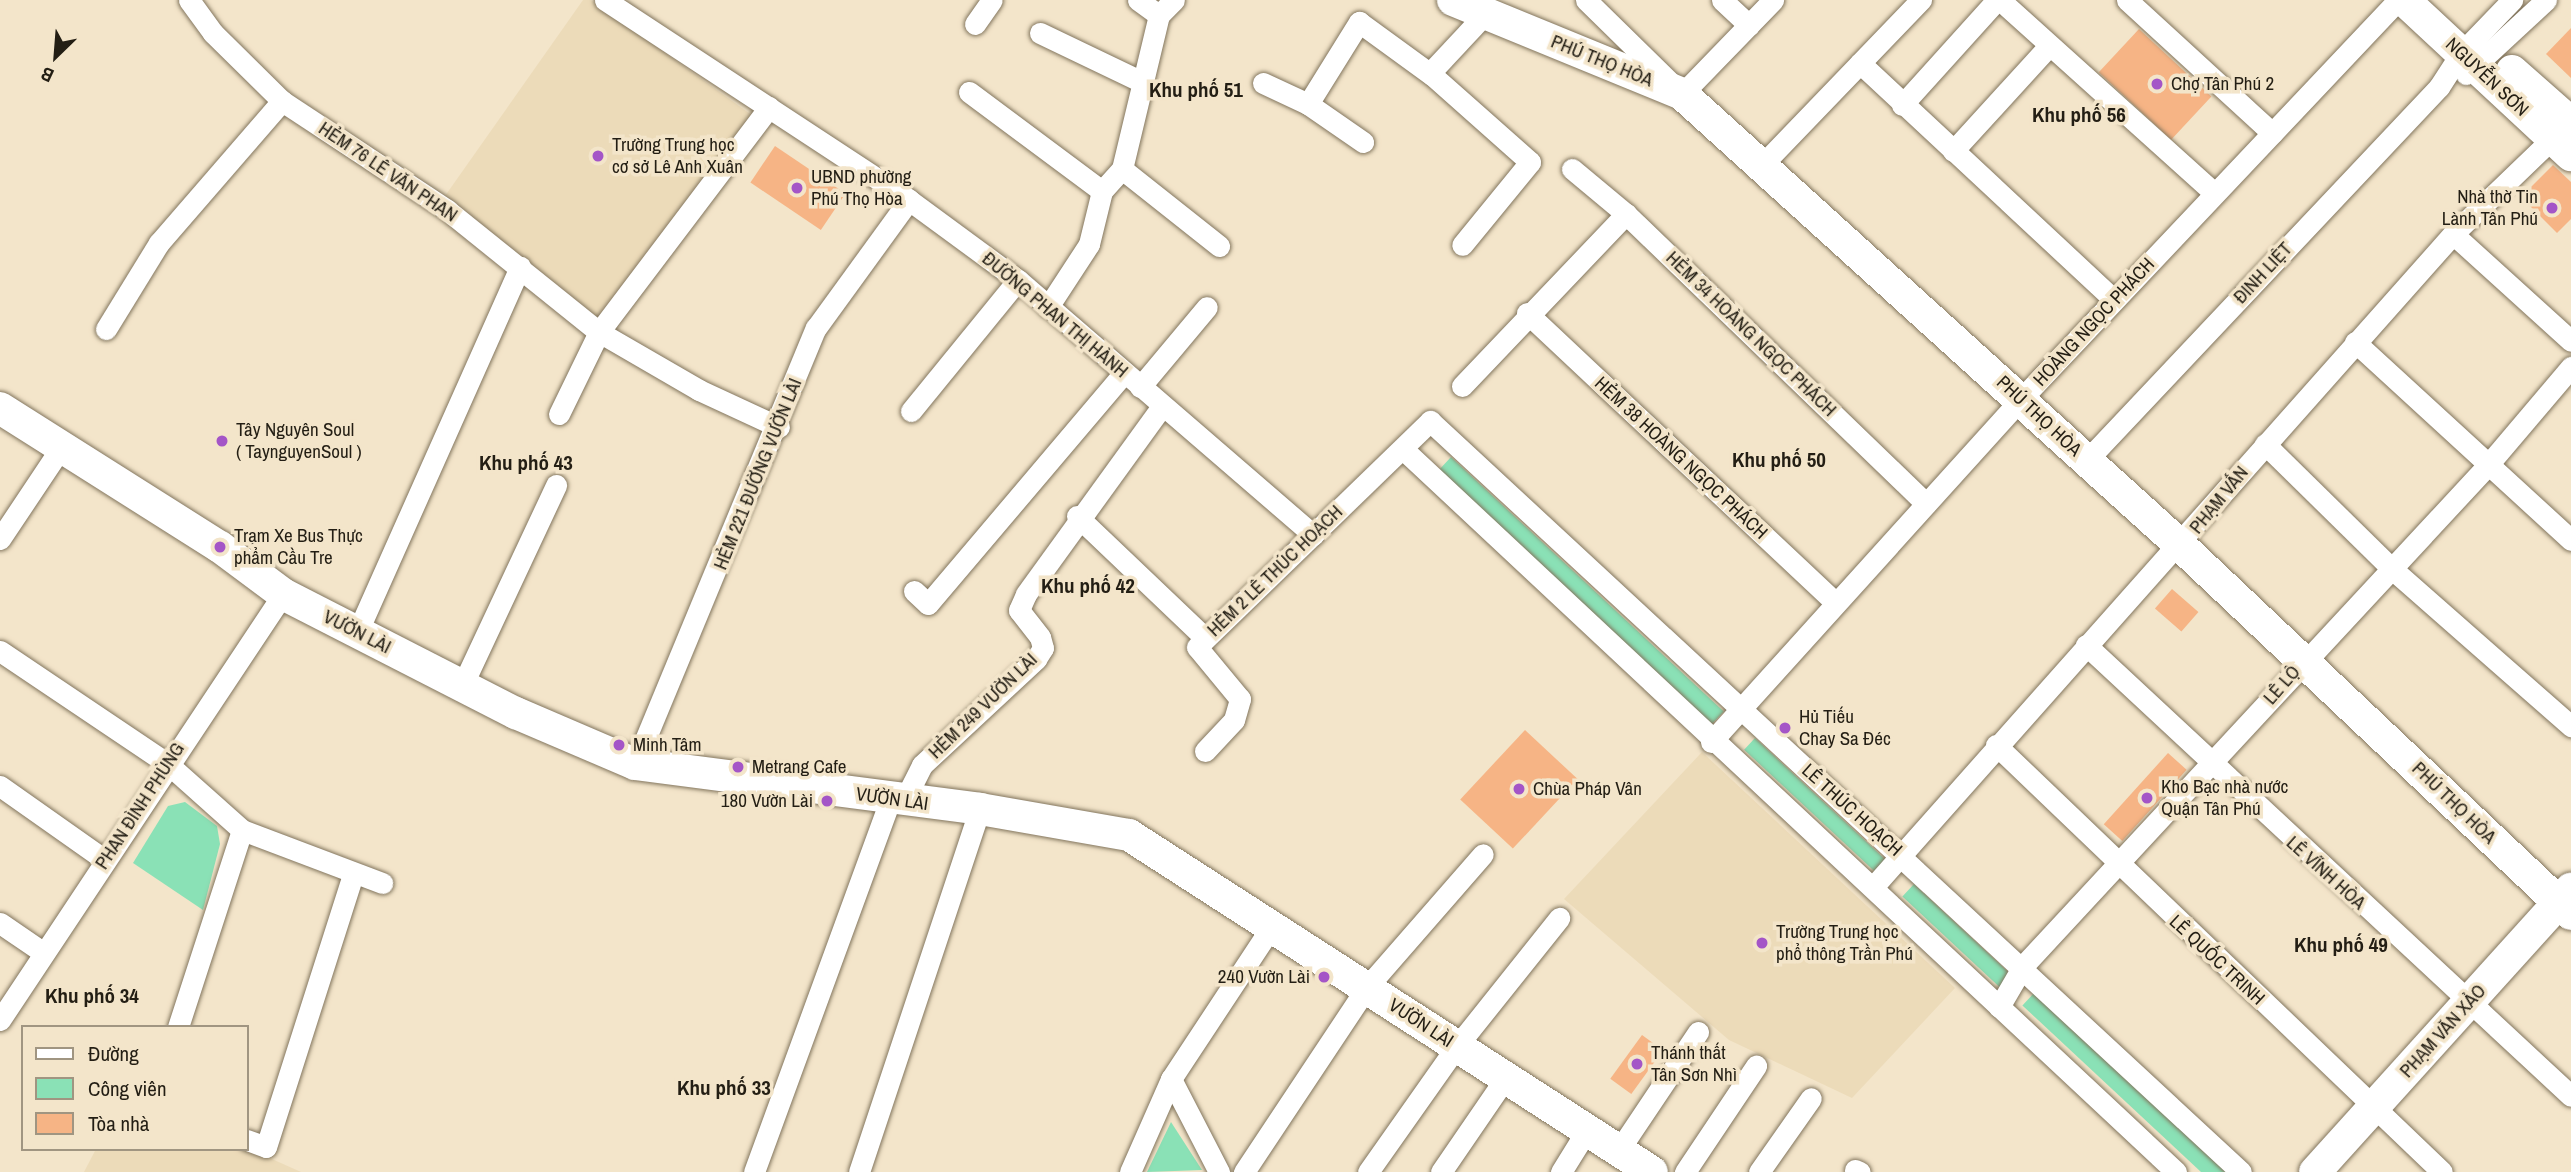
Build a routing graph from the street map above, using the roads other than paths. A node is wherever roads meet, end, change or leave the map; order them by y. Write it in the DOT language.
graph roads {
  1 [pos="189,0"];
  2 [pos="992,0"];
  3 [pos="1138,0"];
  4 [pos="1453,0"];
  5 [pos="1586,0"];
  6 [pos="1722,0"];
  7 [pos="1773,0"];
  8 [pos="1998,0"];
  9 [pos="2127,0"];
  10 [pos="2398,0"];
  11 [pos="2404,0"];
  12 [pos="2435,0"];
  13 [pos="2512,0"];
  14 [pos="2546,0"];
  15 [pos="608,1"];
  16 [pos="1914,2"];
  17 [pos="1166,7"];
  18 [pos="1486,13"];
  19 [pos="975,24"];
  20 [pos="1749,25"];
  21 [pos="1040,33"];
  22 [pos="2049,46"];
  23 [pos="2476,53"];
  24 [pos="1860,63"];
  25 [pos="1430,73"];
  26 [pos="1140,81"];
  27 [pos="1263,83"];
  28 [pos="969,92"];
  29 [pos="1682,94"];
  30 [pos="282,101"];
  31 [pos="1308,104"];
  32 [pos="1902,105"];
  33 [pos="769,107"];
  34 [pos="2567,131"];
  35 [pos="2272,133"];
  36 [pos="1363,142"];
  37 [pos="1953,151"];
  38 [pos="1761,166"];
  39 [pos="1122,169"];
  40 [pos="1573,169"];
  41 [pos="1102,191"];
  42 [pos="2214,193"];
  43 [pos="909,200"];
  44 [pos="1626,214"];
  45 [pos="2453,234"];
  46 [pos="1462,245"];
  47 [pos="1219,246"];
  48 [pos="520,267"];
  49 [pos="1018,279"];
  50 [pos="2115,300"];
  51 [pos="1048,307"];
  52 [pos="1207,307"];
  53 [pos="1527,313"];
  54 [pos="106,329"];
  55 [pos="599,332"];
  56 [pos="2571,341"];
  57 [pos="2355,342"];
  58 [pos="2571,367"];
  59 [pos="1133,380"];
  60 [pos="1461,386"];
  61 [pos="2021,399"];
  62 [pos="1161,406"];
  63 [pos="0,408"];
  64 [pos="911,411"];
  65 [pos="559,414"];
  66 [pos="779,427"];
  67 [pos="1424,427"];
  68 [pos="2265,444"];
  69 [pos="62,446"];
  70 [pos="1404,450"];
  71 [pos="2087,460"];
  72 [pos="2487,467"];
  73 [pos="556,485"];
  74 [pos="1926,504"];
  75 [pos="1077,516"];
  76 [pos="1312,536"];
  77 [pos="0,538"];
  78 [pos="2571,540"];
  79 [pos="2181,546"];
  80 [pos="2391,568"];
  81 [pos="914,591"];
  82 [pos="284,594"];
  83 [pos="1835,602"];
  84 [pos="357,633"];
  85 [pos="1205,638"];
  86 [pos="2086,645"];
  87 [pos="0,651"];
  88 [pos="2304,660"];
  89 [pos="463,686"];
  90 [pos="1739,707"];
  91 [pos="2571,726"];
  92 [pos="1711,742"];
  93 [pos="1996,745"];
  94 [pos="1205,751"];
  95 [pos="168,764"];
  96 [pos="635,764"];
  97 [pos="2210,767"];
  98 [pos="0,786"];
  99 [pos="897,801"];
  100 [pos="980,809"];
  101 [pos="242,830"];
  102 [pos="1483,854"];
  103 [pos="1902,855"];
  104 [pos="105,860"];
  105 [pos="2116,864"];
  106 [pos="353,874"];
  107 [pos="382,883"];
  108 [pos="1873,887"];
  109 [pos="2567,902"];
  110 [pos="1559,918"];
  111 [pos="0,923"];
  112 [pos="1272,926"];
  113 [pos="44,953"];
  114 [pos="2023,966"];
  115 [pos="1367,987"];
  116 [pos="2469,1002"];
  117 [pos="1999,1007"];
  118 [pos="0,1020"];
  119 [pos="179,1025"];
  120 [pos="1698,1032"];
  121 [pos="1457,1046"];
  122 [pos="1756,1066"];
  123 [pos="1506,1077"];
  124 [pos="1171,1079"];
  125 [pos="2571,1096"];
  126 [pos="1811,1098"];
  127 [pos="2373,1108"];
  128 [pos="1587,1130"];
  129 [pos="248,1140"];
  130 [pos="1619,1150"];
  131 [pos="754,1172"];
  132 [pos="859,1172"];
  133 [pos="1130,1172"];
  134 [pos="1219,1172"];
  135 [pos="1244,1172"];
  136 [pos="1368,1172"];
  137 [pos="1441,1172"];
  138 [pos="1562,1172"];
  139 [pos="1653,1172"];
  140 [pos="1685,1172"];
  141 [pos="1759,1172"];
  142 [pos="2176,1172"];
  143 [pos="2241,1172"];
  144 [pos="2315,1172"];
  145 [pos="2442,1172"];
  1 -- 30 [label="street, HẺM 76 LÊ VĂN PHAN"];
  2 -- 19 [label="street"];
  3 -- 17 [label="street"];
  4 -- 18 [label="street, PHÚ THỌ HÒA"];
  5 -- 29 [label="street"];
  6 -- 20 [label="street"];
  7 -- 20 [label="street"];
  8 -- 22 [label="street"];
  8 -- 32 [label="street"];
  9 -- 35 [label="street"];
  10 -- 35 [label="street, HOÀNG NGỌC PHÁCH"];
  11 -- 23 [label="street, NGUYỄN SƠN"];
  12 -- 23 [label="street, NGUYỄN SƠN"];
  13 -- 23 [label="street, ĐINH LIỆT"];
  14 -- 23 [label="street, ĐINH LIỆT"];
  15 -- 33 [label="street, ĐƯỜNG PHAN THỊ HÀNH"];
  16 -- 24 [label="street"];
  17 -- 26 [label="street"];
  18 -- 25 [label="street"];
  18 -- 29 [label="street, PHÚ THỌ HÒA"];
  20 -- 29 [label="street"];
  21 -- 26 [label="street"];
  22 -- 37 [label="street"];
  22 -- 42 [label="street"];
  23 -- 34 [label="street, NGUYỄN SƠN"];
  23 -- 71 [label="street, ĐINH LIỆT"];
  24 -- 32 [label="street"];
  24 -- 38 [label="street"];
  25 -- 31 [label="street"];
  25 -- 46 [label="street"];
  26 -- 39 [label="street"];
  27 -- 31 [label="street"];
  28 -- 41 [label="street"];
  29 -- 38 [label="street, PHÚ THỌ HÒA"];
  30 -- 48 [label="street, HẺM 76 LÊ VĂN PHAN"];
  30 -- 54 [label="street"];
  31 -- 36 [label="street"];
  32 -- 37 [label="street"];
  33 -- 43 [label="street, ĐƯỜNG PHAN THỊ HÀNH"];
  33 -- 55 [label="street"];
  34 -- 45 [label="street, PHẠM VẤN"];
  35 -- 42 [label="street, HOÀNG NGỌC PHÁCH"];
  37 -- 50 [label="street"];
  38 -- 61 [label="street, PHÚ THỌ HÒA"];
  39 -- 41 [label="street"];
  39 -- 47 [label="street"];
  40 -- 44 [label="street, HẺM 34 HOÀNG NGỌC PHÁCH"];
  41 -- 51 [label="street"];
  42 -- 50 [label="street, HOÀNG NGỌC PHÁCH"];
  43 -- 49 [label="street, ĐƯỜNG PHAN THỊ HÀNH"];
  43 -- 66 [label="street, HẺM 221 ĐƯỜNG VƯỜN LÀI"];
  44 -- 53 [label="street"];
  44 -- 74 [label="street, HẺM 34 HOÀNG NGỌC PHÁCH"];
  45 -- 56 [label="street"];
  45 -- 57 [label="street, PHẠM VẤN"];
  48 -- 55 [label="street, HẺM 76 LÊ VĂN PHAN"];
  48 -- 84 [label="street"];
  49 -- 51 [label="street, ĐƯỜNG PHAN THỊ HÀNH"];
  49 -- 64 [label="street"];
  50 -- 61 [label="street, HOÀNG NGỌC PHÁCH"];
  51 -- 59 [label="street, ĐƯỜNG PHAN THỊ HÀNH"];
  52 -- 59 [label="street"];
  53 -- 60 [label="street"];
  53 -- 83 [label="street, HẺM 38 HOÀNG NGỌC PHÁCH"];
  55 -- 65 [label="street"];
  55 -- 66 [label="street, HẺM 76 LÊ VĂN PHAN"];
  57 -- 68 [label="street, PHẠM VẤN"];
  57 -- 72 [label="street"];
  58 -- 72 [label="street, LÊ LỘ"];
  59 -- 62 [label="street, ĐƯỜNG PHAN THỊ HÀNH"];
  59 -- 81 [label="street"];
  61 -- 71 [label="street, PHÚ THỌ HÒA"];
  61 -- 74 [label="street, HOÀNG NGỌC PHÁCH"];
  62 -- 75 [label="street, HẺM 249 VƯỜN LÀI"];
  62 -- 76 [label="street, ĐƯỜNG PHAN THỊ HÀNH"];
  63 -- 69 [label="street, VƯỜN LÀI"];
  66 -- 96 [label="street, HẺM 221 ĐƯỜNG VƯỜN LÀI"];
  67 -- 70 [label="street, HẺM 2 LÊ THÚC HOẠCH"];
  67 -- 90 [label="street, LÊ THÚC HOẠCH"];
  68 -- 79 [label="street, PHẠM VẤN"];
  68 -- 80 [label="street"];
  69 -- 77 [label="street"];
  69 -- 82 [label="street, VƯỜN LÀI"];
  70 -- 76 [label="street, HẺM 2 LÊ THÚC HOẠCH"];
  70 -- 92 [label="street"];
  71 -- 79 [label="street, PHÚ THỌ HÒA"];
  72 -- 78 [label="street"];
  72 -- 80 [label="street, LÊ LỘ"];
  73 -- 89 [label="street"];
  74 -- 83 [label="street, HOÀNG NGỌC PHÁCH"];
  75 -- 85 [label="street"];
  75 -- 99 [label="street, HẺM 249 VƯỜN LÀI"];
  76 -- 85 [label="street, HẺM 2 LÊ THÚC HOẠCH"];
  79 -- 86 [label="street, PHẠM VẤN"];
  79 -- 88 [label="street, PHÚ THỌ HÒA"];
  80 -- 88 [label="street, LÊ LỘ"];
  80 -- 91 [label="street"];
  82 -- 84 [label="street, VƯỜN LÀI"];
  82 -- 95 [label="street, PHAN ĐÌNH PHÙNG"];
  83 -- 90 [label="street, HOÀNG NGỌC PHÁCH"];
  84 -- 89 [label="street, VƯỜN LÀI"];
  85 -- 94 [label="street, HẺM 2 LÊ THÚC HOẠCH"];
  86 -- 93 [label="street, PHẠM VẤN"];
  86 -- 97 [label="street, LÊ VĨNH HÒA"];
  87 -- 95 [label="street"];
  88 -- 97 [label="street, LÊ LỘ"];
  88 -- 109 [label="street, PHÚ THỌ HÒA"];
  89 -- 96 [label="street, VƯỜN LÀI"];
  90 -- 92 [label="street, HOÀNG NGỌC PHÁCH"];
  90 -- 103 [label="street, LÊ THÚC HOẠCH"];
  92 -- 108 [label="street"];
  93 -- 103 [label="street, PHẠM VẤN"];
  93 -- 105 [label="street, LÊ QUỐC TRINH"];
  95 -- 101 [label="street"];
  95 -- 104 [label="street, PHAN ĐÌNH PHÙNG"];
  96 -- 99 [label="street, VƯỜN LÀI"];
  97 -- 105 [label="street, LÊ LỘ"];
  97 -- 116 [label="street, LÊ VĨNH HÒA"];
  98 -- 104 [label="street"];
  99 -- 100 [label="street, VƯỜN LÀI"];
  99 -- 131 [label="street"];
  100 -- 112 [label="street, VƯỜN LÀI"];
  100 -- 132 [label="street"];
  101 -- 106 [label="street"];
  101 -- 119 [label="street"];
  102 -- 115 [label="street"];
  103 -- 108 [label="street, PHẠM VẤN"];
  103 -- 114 [label="street, LÊ THÚC HOẠCH"];
  104 -- 113 [label="street, PHAN ĐÌNH PHÙNG"];
  105 -- 114 [label="street, LÊ LỘ"];
  105 -- 127 [label="street, LÊ QUỐC TRINH"];
  106 -- 107 [label="street"];
  106 -- 129 [label="street"];
  108 -- 117 [label="street"];
  109 -- 116 [label="street, PHẠM VĂN XẢO"];
  110 -- 121 [label="street"];
  111 -- 113 [label="street"];
  112 -- 115 [label="street, VƯỜN LÀI"];
  112 -- 124 [label="street"];
  113 -- 118 [label="street, PHAN ĐÌNH PHÙNG"];
  114 -- 117 [label="street, LÊ LỘ"];
  114 -- 143 [label="street, LÊ THÚC HOẠCH"];
  115 -- 121 [label="street, VƯỜN LÀI"];
  115 -- 135 [label="street"];
  116 -- 125 [label="street, LÊ VĨNH HÒA"];
  116 -- 127 [label="street, PHẠM VĂN XẢO"];
  117 -- 142 [label="street"];
  120 -- 130 [label="street"];
  121 -- 123 [label="street, VƯỜN LÀI"];
  121 -- 136 [label="street"];
  122 -- 140 [label="street"];
  123 -- 128 [label="street, VƯỜN LÀI"];
  123 -- 137 [label="street"];
  124 -- 133 [label="street"];
  124 -- 134 [label="street"];
  126 -- 141 [label="street"];
  127 -- 144 [label="street, PHẠM VĂN XẢO"];
  127 -- 145 [label="street, LÊ QUỐC TRINH"];
  128 -- 130 [label="street, VƯỜN LÀI"];
  128 -- 138 [label="street"];
  130 -- 139 [label="street, VƯỜN LÀI"];
}
